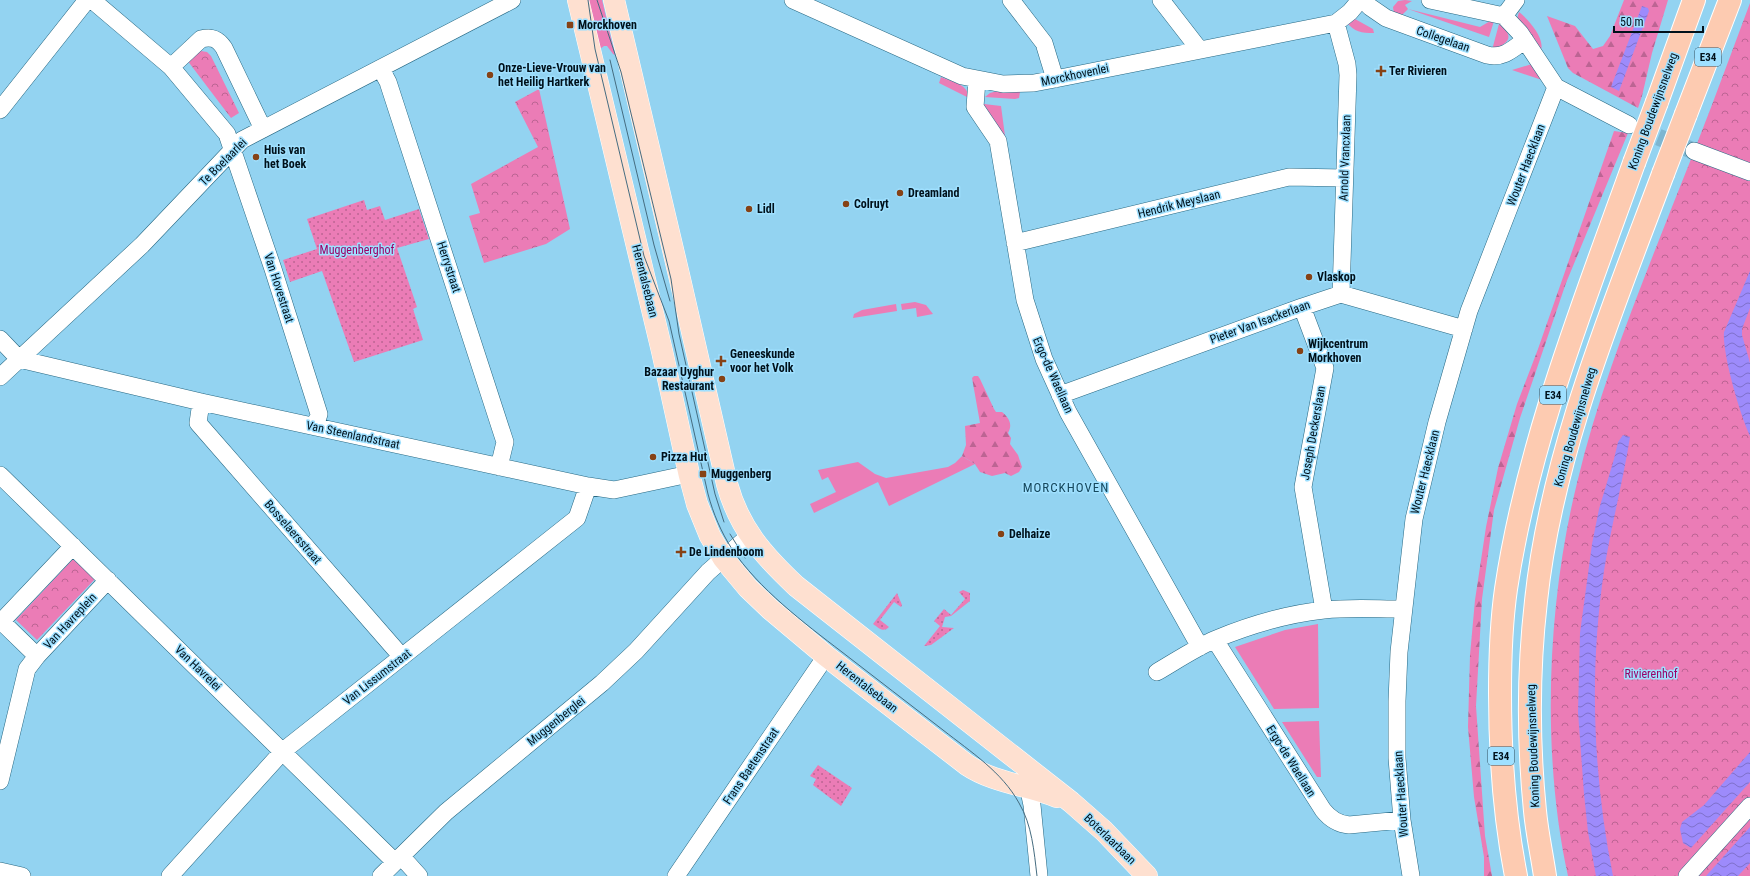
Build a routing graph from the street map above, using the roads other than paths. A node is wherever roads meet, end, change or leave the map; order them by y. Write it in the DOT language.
graph roads {
  1 [pos="87,0"];
  2 [pos="92,0"];
  3 [pos="512,0"];
  4 [pos="578,0"];
  5 [pos="614,0"];
  6 [pos="794,0"];
  7 [pos="1011,0"];
  8 [pos="1160,0"];
  9 [pos="1361,0"];
  10 [pos="1430,0"];
  11 [pos="1516,0"];
  12 [pos="1694,0"];
  13 [pos="1730,0"];
  14 [pos="1504,16"];
  15 [pos="1336,23"];
  16 [pos="1525,40"];
  17 [pos="1199,50"];
  18 [pos="171,67"];
  19 [pos="381,69"];
  20 [pos="1055,79"];
  21 [pos="977,80"];
  22 [pos="1556,87"];
  23 [pos="0,110"];
  24 [pos="1629,125"];
  25 [pos="264,128"];
  26 [pos="233,150"];
  27 [pos="1694,151"];
  28 [pos="1750,172"];
  29 [pos="1344,178"];
  30 [pos="1015,243"];
  31 [pos="1341,294"];
  32 [pos="1302,307"];
  33 [pos="1464,329"];
  34 [pos="0,339"];
  35 [pos="19,359"];
  36 [pos="0,377"];
  37 [pos="1060,395"];
  38 [pos="201,402"];
  39 [pos="315,427"];
  40 [pos="499,467"];
  41 [pos="689,474"];
  42 [pos="0,475"];
  43 [pos="588,486"];
  44 [pos="749,536"];
  45 [pos="73,546"];
  46 [pos="723,558"];
  47 [pos="108,580"];
  48 [pos="1403,609"];
  49 [pos="1324,610"];
  50 [pos="1,622"];
  51 [pos="1215,640"];
  52 [pos="1200,647"];
  53 [pos="38,656"];
  54 [pos="826,656"];
  55 [pos="402,658"];
  56 [pos="1157,672"];
  57 [pos="283,751"];
  58 [pos="1018,760"];
  59 [pos="0,781"];
  60 [pos="1029,788"];
  61 [pos="1071,802"];
  62 [pos="1750,806"];
  63 [pos="1402,820"];
  64 [pos="398,859"];
  65 [pos="0,872"];
  66 [pos="22,876"];
  67 [pos="170,876"];
  68 [pos="380,876"];
  69 [pos="419,876"];
  70 [pos="676,876"];
  71 [pos="1039,876"];
  72 [pos="1147,876"];
  73 [pos="1411,876"];
  74 [pos="1516,876"];
  75 [pos="1545,876"];
  76 [pos="1687,876"];
  1 -- 23 [label="street"];
  2 -- 18 [label="street, Van Hovestraat"];
  3 -- 19 [label="street, Te Boelaarlei"];
  4 -- 41 [label="main road, Herentalsebaan"];
  5 -- 44 [label="main road"];
  6 -- 21 [label="street, Morckhovenlei"];
  7 -- 20 [label="street"];
  8 -- 17 [label="street"];
  9 -- 15 [label="street, Morckhovenlei"];
  9 -- 16 [label="street, Collegelaan"];
  10 -- 14 [label="street"];
  11 -- 14 [label="street"];
  12 -- 74 [label="highway, Koning Boudewijnsnelweg / E34, bridge"];
  13 -- 75 [label="highway, Koning Boudewijnsnelweg / E34, bridge"];
  14 -- 16 [label="street"];
  15 -- 17 [label="street, Morckhovenlei"];
  15 -- 29 [label="street, Arnold Vrancxlaan"];
  16 -- 22 [label="street"];
  17 -- 20 [label="street, Morckhovenlei"];
  18 -- 25 [label="street"];
  18 -- 26 [label="street, Van Hovestraat"];
  19 -- 25 [label="street, Te Boelaarlei"];
  19 -- 40 [label="street, Herrystraat"];
  20 -- 21 [label="street, Morckhovenlei"];
  21 -- 30 [label="street, Ergo-de Waellaan"];
  22 -- 24 [label="street"];
  22 -- 33 [label="street, Wouter Haecklaan"];
  25 -- 26 [label="street, Te Boelaarlei"];
  26 -- 35 [label="street, Te Boelaarlei"];
  26 -- 39 [label="street, Van Hovestraat"];
  27 -- 28 [label="street"];
  29 -- 30 [label="street, Hendrik Meyslaan"];
  29 -- 31 [label="street, Arnold Vrancxlaan"];
  30 -- 37 [label="street, Ergo-de Waellaan"];
  31 -- 32 [label="street, Pieter Van Isackerlaan"];
  31 -- 33 [label="street"];
  32 -- 37 [label="street, Pieter Van Isackerlaan"];
  32 -- 49 [label="street, Joseph Deckerslaan"];
  33 -- 48 [label="street, Wouter Haecklaan"];
  34 -- 35 [label="street"];
  35 -- 36 [label="street, Te Boelaarlei"];
  35 -- 38 [label="street, Van Steenlandstraat"];
  37 -- 52 [label="street, Ergo-de Waellaan"];
  38 -- 39 [label="street, Van Steenlandstraat"];
  38 -- 55 [label="street, Bosselaersstraat"];
  39 -- 40 [label="street, Van Steenlandstraat"];
  40 -- 43 [label="street, Van Steenlandstraat"];
  41 -- 43 [label="street, Van Steenlandstraat"];
  41 -- 46 [label="main road, Herentalsebaan"];
  42 -- 45 [label="street, Van Havrelei"];
  43 -- 55 [label="street, Van Lissumstraat"];
  44 -- 46 [label="street"];
  44 -- 58 [label="main road"];
  45 -- 47 [label="street, Van Havrelei"];
  45 -- 50 [label="street, Van Havreplein"];
  46 -- 54 [label="main road, Herentalsebaan"];
  46 -- 64 [label="street, Muggenberglei"];
  47 -- 53 [label="street, Van Havreplein"];
  47 -- 57 [label="street, Van Havrelei"];
  48 -- 49 [label="street"];
  48 -- 63 [label="street, Wouter Haecklaan"];
  49 -- 51 [label="street"];
  50 -- 53 [label="street, Van Havreplein"];
  51 -- 52 [label="street"];
  51 -- 63 [label="street, Ergo-de Waellaan"];
  52 -- 56 [label="street"];
  53 -- 59 [label="street"];
  54 -- 60 [label="main road, Herentalsebaan"];
  54 -- 70 [label="street, Frans Baetenstraat"];
  55 -- 57 [label="street, Van Lissumstraat"];
  57 -- 64 [label="street, Van Havrelei"];
  57 -- 67 [label="street, Van Lissumstraat"];
  58 -- 60 [label="street"];
  58 -- 61 [label="main road, Boterlaarbaan"];
  60 -- 61 [label="main road, Boterlaarbaan"];
  60 -- 71 [label="street"];
  61 -- 72 [label="main road, Boterlaarbaan"];
  62 -- 76 [label="street"];
  63 -- 73 [label="street, Wouter Haecklaan"];
  64 -- 68 [label="street, Muggenberglei"];
  64 -- 69 [label="street, Van Havrelei"];
  65 -- 66 [label="street"];
}
